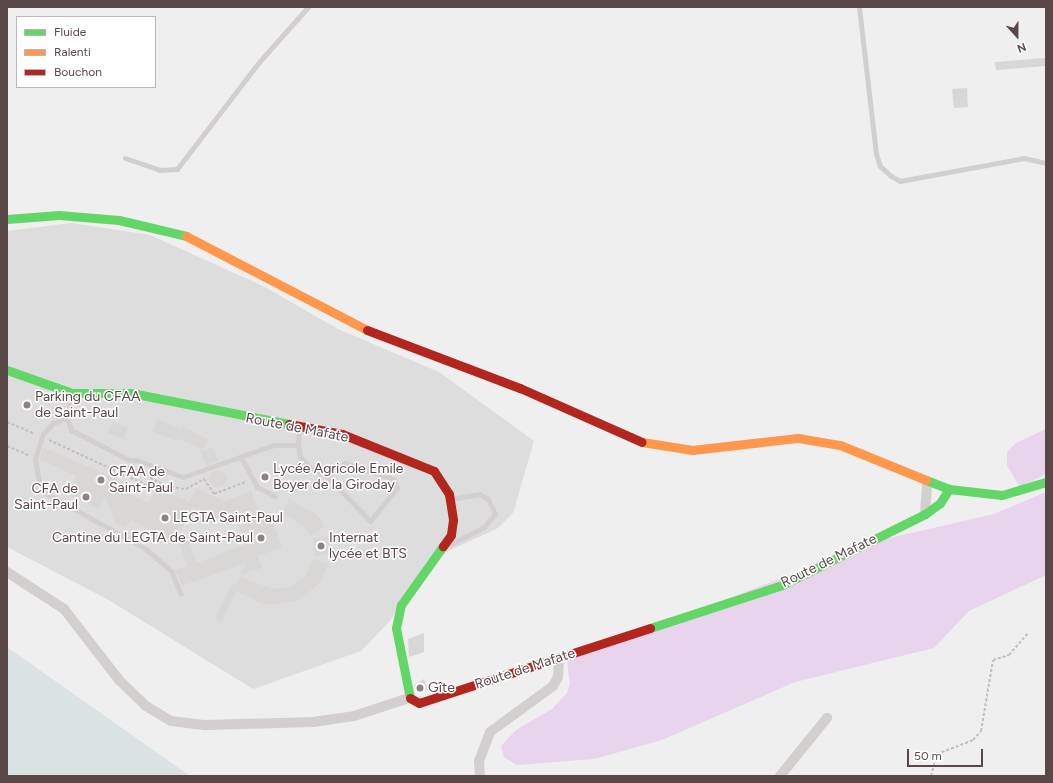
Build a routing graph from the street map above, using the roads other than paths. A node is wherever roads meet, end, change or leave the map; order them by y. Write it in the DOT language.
graph roads {
  1 [pos="308,7"];
  2 [pos="859,7"];
  3 [pos="125,158"];
  4 [pos="1046,163"];
  5 [pos="7,220"];
  6 [pos="7,370"];
  7 [pos="72,392"];
  8 [pos="67,418"];
  9 [pos="299,427"];
  10 [pos="298,445"];
  11 [pos="241,457"];
  12 [pos="328,477"];
  13 [pos="927,482"];
  14 [pos="1046,482"];
  15 [pos="949,489"];
  16 [pos="275,496"];
  17 [pos="450,499"];
  18 [pos="925,514"];
  19 [pos="441,549"];
  20 [pos="7,572"];
  21 [pos="181,594"];
  22 [pos="559,658"];
  23 [pos="409,698"];
  24 [pos="827,718"];
  25 [pos="480,776"];
  26 [pos="780,776"];
  1 -- 3 [label="lane"];
  2 -- 4 [label="lane"];
  5 -- 13 [label="street"];
  6 -- 7 [label="street, Route de Mafate"];
  7 -- 8 [label="lane"];
  7 -- 9 [label="street, Route de Mafate"];
  8 -- 11 [label="lane"];
  8 -- 21 [label="lane"];
  9 -- 10 [label="lane"];
  9 -- 17 [label="street, Route de Mafate"];
  10 -- 11 [label="lane"];
  10 -- 12 [label="lane"];
  11 -- 16 [label="lane"];
  12 -- 12 [label="lane"];
  13 -- 15 [label="street"];
  13 -- 18 [label="street"];
  14 -- 15 [label="street"];
  15 -- 18 [label="street, Route de Mafate"];
  17 -- 19 [label="street, Route de Mafate"];
  17 -- 19 [label="lane"];
  18 -- 22 [label="street, Route de Mafate"];
  19 -- 23 [label="street, Route de Mafate"];
  20 -- 23 [label="street"];
  22 -- 23 [label="street, Route de Mafate"];
  22 -- 25 [label="street"];
  24 -- 26 [label="street"];
}
